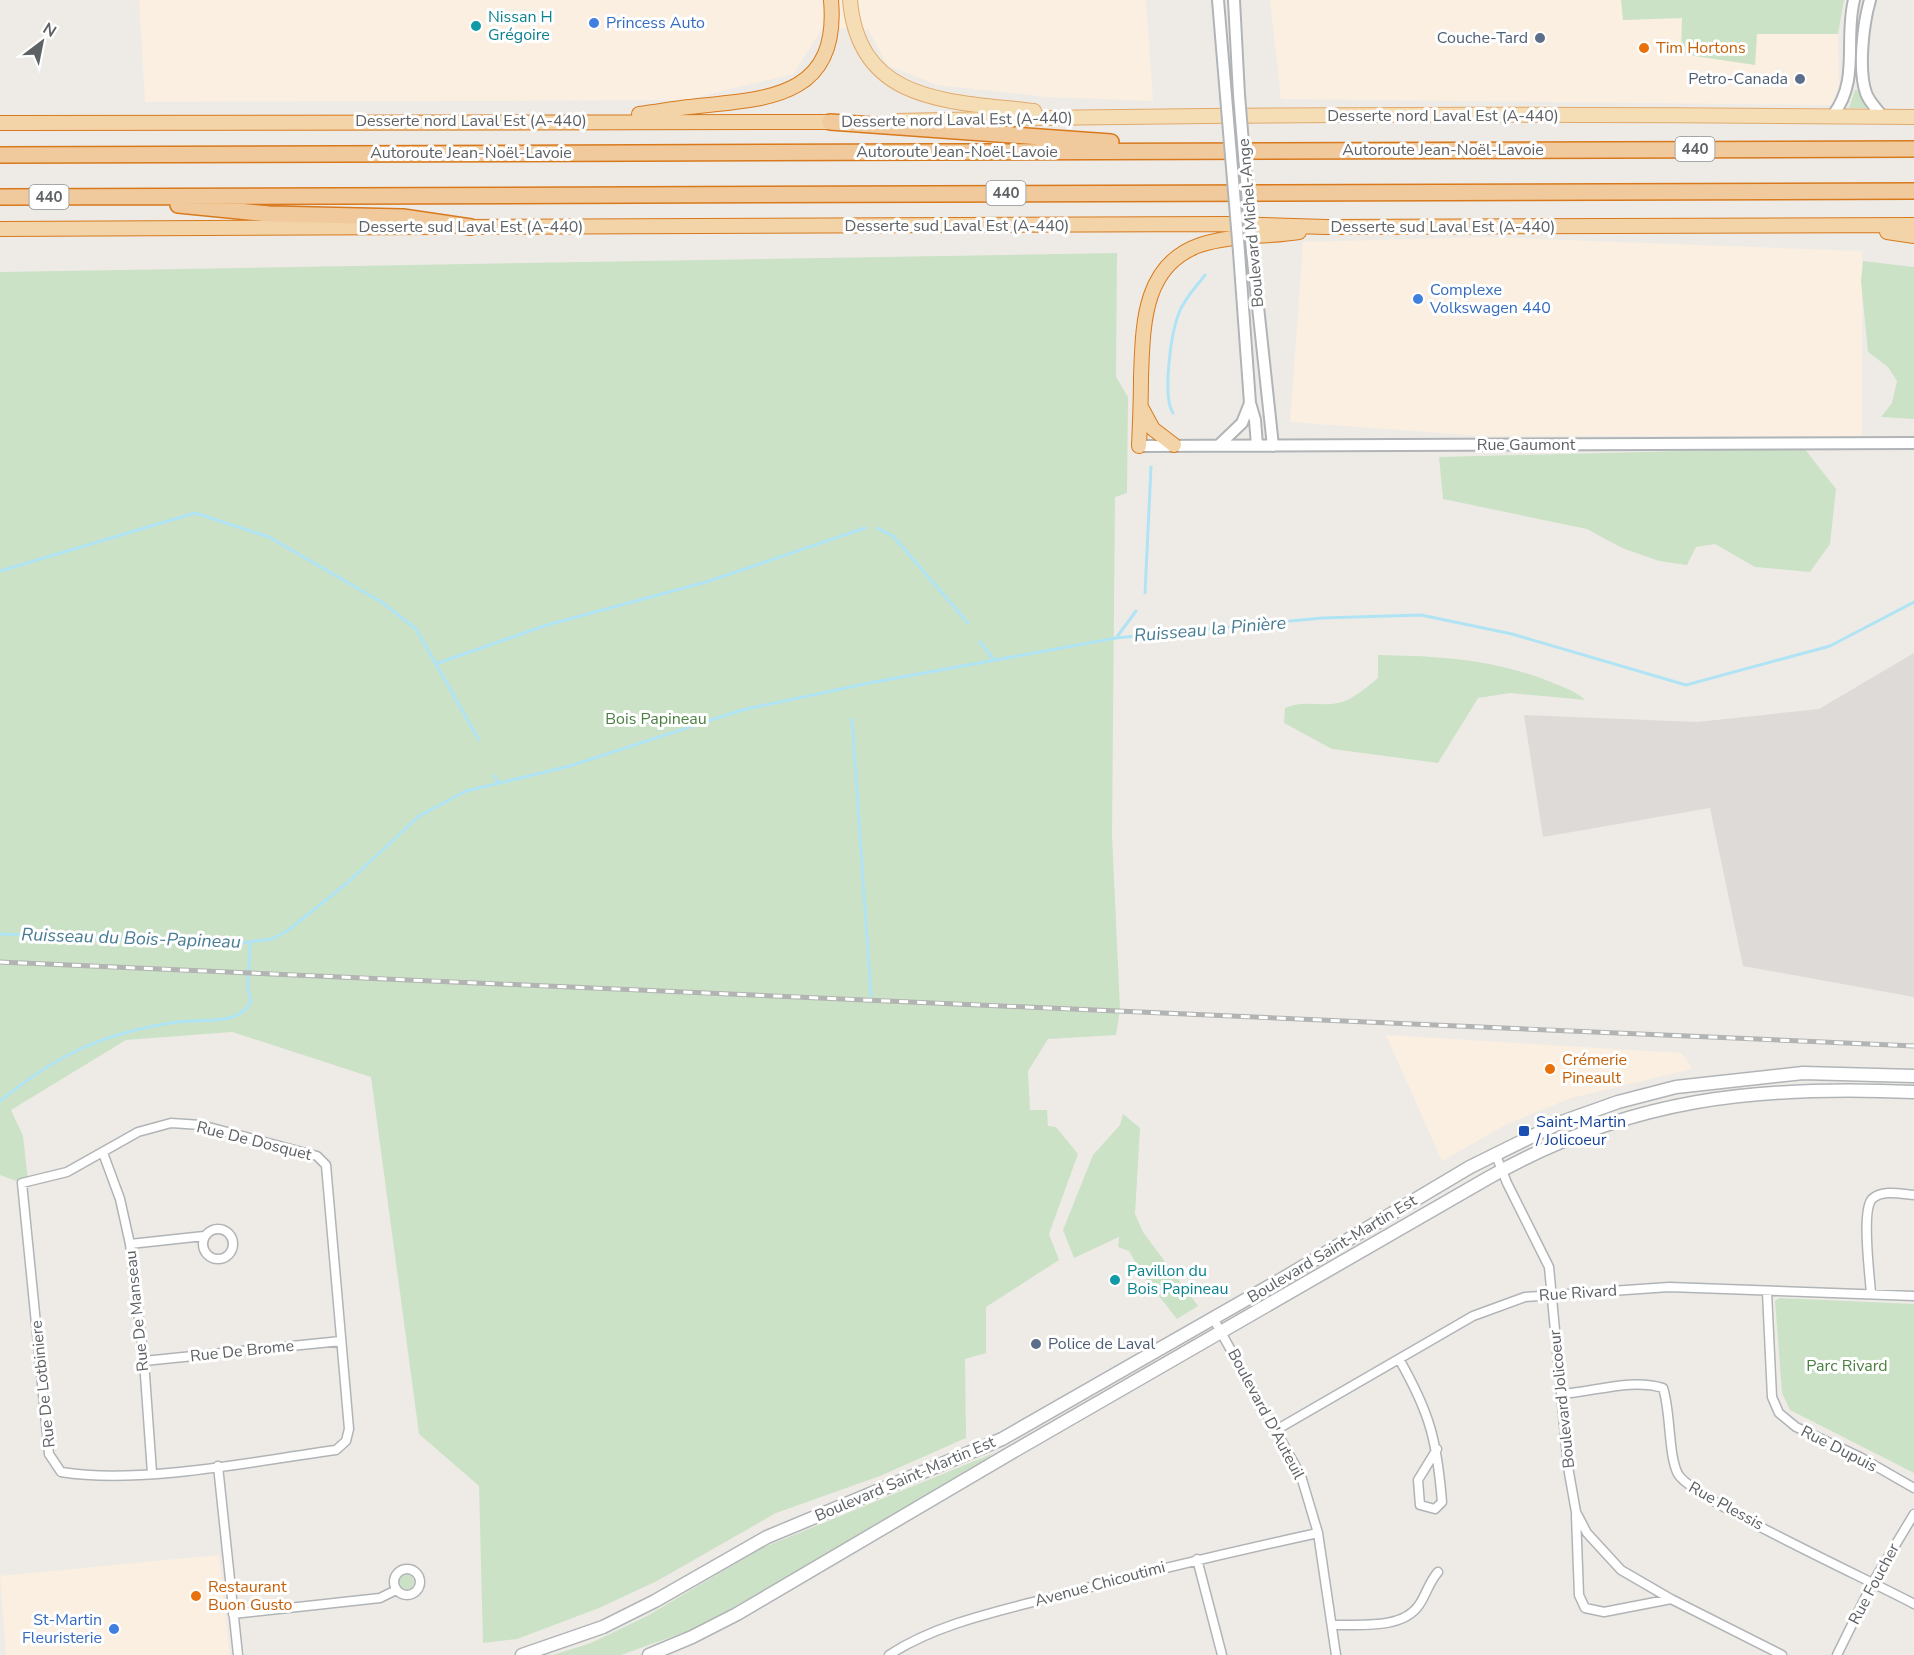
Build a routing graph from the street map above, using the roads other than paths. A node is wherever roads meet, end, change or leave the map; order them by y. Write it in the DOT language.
graph roads {
  1 [pos="831,0"];
  2 [pos="850,0"];
  3 [pos="1218,0"];
  4 [pos="1234,0"];
  5 [pos="1854,0"];
  6 [pos="1870,0"];
  7 [pos="1833,115"];
  8 [pos="1882,116"];
  9 [pos="1083,117"];
  10 [pos="1914,117"];
  11 [pos="592,121"];
  12 [pos="830,122"];
  13 [pos="0,123"];
  14 [pos="1914,149"];
  15 [pos="1249,151"];
  16 [pos="0,155"];
  17 [pos="1914,191"];
  18 [pos="97,196"];
  19 [pos="0,197"];
  20 [pos="1914,225"];
  21 [pos="1849,226"];
  22 [pos="471,227"];
  23 [pos="1326,227"];
  24 [pos="0,229"];
  25 [pos="1914,236"];
  26 [pos="1250,403"];
  27 [pos="1140,405"];
  28 [pos="1914,443"];
  29 [pos="1174,445"];
  30 [pos="1257,445"];
  31 [pos="1139,446"];
  32 [pos="1219,446"];
  33 [pos="1273,446"];
  34 [pos="1914,1076"];
  35 [pos="1914,1092"];
  36 [pos="1495,1153"];
  37 [pos="103,1154"];
  38 [pos="1502,1170"];
  39 [pos="22,1183"];
  40 [pos="1914,1195"];
  41 [pos="204,1236"];
  42 [pos="130,1244"];
  43 [pos="1767,1292"];
  44 [pos="1552,1293"];
  45 [pos="1871,1294"];
  46 [pos="1914,1296"];
  47 [pos="1213,1318"];
  48 [pos="1222,1333"];
  49 [pos="341,1341"];
  50 [pos="1399,1359"];
  51 [pos="144,1361"];
  52 [pos="1132,1365"];
  53 [pos="1146,1377"];
  54 [pos="1561,1394"];
  55 [pos="1063,1405"];
  56 [pos="1070,1418"];
  57 [pos="1276,1430"];
  58 [pos="346,1441"];
  59 [pos="1437,1449"];
  60 [pos="218,1466"];
  61 [pos="152,1473"];
  62 [pos="1914,1488"];
  63 [pos="1576,1512"];
  64 [pos="1914,1514"];
  65 [pos="1318,1533"];
  66 [pos="1197,1559"];
  67 [pos="1438,1572"];
  68 [pos="1873,1582"];
  69 [pos="396,1590"];
  70 [pos="1671,1599"];
  71 [pos="1914,1604"];
  72 [pos="234,1614"];
  73 [pos="1333,1625"];
  74 [pos="1763,1646"];
  75 [pos="238,1655"];
  76 [pos="522,1655"];
  77 [pos="649,1655"];
  78 [pos="889,1655"];
  79 [pos="1222,1655"];
  80 [pos="1336,1655"];
  81 [pos="1759,1655"];
  82 [pos="1782,1655"];
  83 [pos="1837,1655"];
  1 -- 11 [label="highway"];
  2 -- 9 [label="main road"];
  3 -- 26 [label="street, Boulevard Michel-Ange, bridge"];
  4 -- 33 [label="street, Boulevard Michel-Ange, bridge"];
  5 -- 7 [label="street"];
  6 -- 8 [label="street"];
  7 -- 8 [label="main road, Desserte nord Laval Est (A-440)"];
  7 -- 9 [label="main road, Desserte nord Laval Est (A-440)"];
  8 -- 10 [label="main road, Desserte nord Laval Est (A-440)"];
  9 -- 12 [label="main road, Desserte nord Laval Est (A-440)"];
  11 -- 12 [label="highway, Desserte nord Laval Est (A-440)"];
  11 -- 13 [label="highway, Desserte nord Laval Est (A-440)"];
  12 -- 15 [label="highway"];
  14 -- 15 [label="highway, Autoroute Jean-Noël-Lavoie / 440"];
  15 -- 16 [label="highway, Autoroute Jean-Noël-Lavoie / 440"];
  17 -- 18 [label="highway, 440"];
  18 -- 19 [label="highway, 440"];
  18 -- 22 [label="highway"];
  20 -- 21 [label="highway, Desserte sud Laval Est (A-440)"];
  21 -- 23 [label="highway, Desserte sud Laval Est (A-440)"];
  21 -- 25 [label="highway"];
  22 -- 23 [label="highway, Desserte sud Laval Est (A-440)"];
  22 -- 24 [label="highway, Desserte sud Laval Est (A-440)"];
  23 -- 27 [label="highway"];
  26 -- 30 [label="street, Boulevard Michel-Ange"];
  26 -- 32 [label="street"];
  27 -- 29 [label="highway"];
  27 -- 31 [label="highway"];
  28 -- 33 [label="street, Rue Gaumont"];
  29 -- 31 [label="street, Rue Gaumont"];
  29 -- 32 [label="street, Rue Gaumont"];
  30 -- 32 [label="street, Rue Gaumont"];
  30 -- 33 [label="street, Rue Gaumont"];
  34 -- 36 [label="main road, Boulevard Saint-Martin Est"];
  35 -- 38 [label="main road, Boulevard Saint-Martin Est"];
  36 -- 38 [label="street, Boulevard Jolicoeur"];
  36 -- 47 [label="main road, Boulevard Saint-Martin Est"];
  37 -- 39 [label="street, Rue De Dosquet"];
  37 -- 42 [label="street, Rue De Manseau"];
  37 -- 49 [label="street, Rue De Dosquet"];
  38 -- 44 [label="street, Boulevard Jolicoeur"];
  38 -- 48 [label="main road, Boulevard Saint-Martin Est"];
  39 -- 61 [label="street, Rue De Lotbiniere"];
  40 -- 45 [label="street"];
  41 -- 42 [label="street"];
  42 -- 51 [label="street, Rue De Manseau"];
  43 -- 44 [label="street, Rue Rivard"];
  43 -- 45 [label="street, Rue Rivard"];
  43 -- 62 [label="street, Rue Dupuis"];
  44 -- 50 [label="street, Rue Rivard"];
  44 -- 54 [label="street, Boulevard Jolicoeur"];
  45 -- 46 [label="street, Rue Rivard"];
  47 -- 48 [label="street, Boulevard D'Auteuil"];
  47 -- 52 [label="main road, Boulevard Saint-Martin Est"];
  48 -- 53 [label="main road, Boulevard Saint-Martin Est"];
  48 -- 57 [label="street, Boulevard D'Auteuil"];
  49 -- 51 [label="street, Rue De Brome"];
  49 -- 58 [label="street, Rue De Dosquet"];
  50 -- 57 [label="street, Rue Rivard"];
  50 -- 59 [label="street"];
  51 -- 61 [label="street, Rue De Manseau"];
  52 -- 53 [label="main road"];
  52 -- 55 [label="main road, Boulevard Saint-Martin Est"];
  53 -- 56 [label="main road, Boulevard Saint-Martin Est"];
  54 -- 63 [label="street, Boulevard Jolicoeur"];
  54 -- 68 [label="street, Rue Plessis"];
  55 -- 56 [label="main road"];
  55 -- 76 [label="main road, Boulevard Saint-Martin Est"];
  56 -- 77 [label="main road, Boulevard Saint-Martin Est"];
  57 -- 65 [label="street, Boulevard D'Auteuil"];
  58 -- 60 [label="street, Rue De Lotbiniere"];
  59 -- 59 [label="street"];
  60 -- 61 [label="street, Rue De Lotbiniere"];
  60 -- 72 [label="street"];
  63 -- 70 [label="street, Boulevard Jolicoeur"];
  63 -- 70 [label="street, Boulevard Jolicoeur"];
  64 -- 68 [label="street, Rue Foucher"];
  65 -- 66 [label="street, Avenue Chicoutimi"];
  65 -- 73 [label="street, Boulevard D'Auteuil"];
  66 -- 78 [label="street, Avenue Chicoutimi"];
  66 -- 79 [label="street"];
  67 -- 73 [label="street"];
  68 -- 71 [label="street, Rue Plessis"];
  68 -- 83 [label="street, Rue Foucher"];
  69 -- 72 [label="street"];
  70 -- 74 [label="street, Boulevard Jolicoeur"];
  72 -- 75 [label="street"];
  73 -- 80 [label="street, Boulevard D'Auteuil"];
  74 -- 81 [label="street"];
  74 -- 82 [label="street, Boulevard Jolicoeur"];
}
